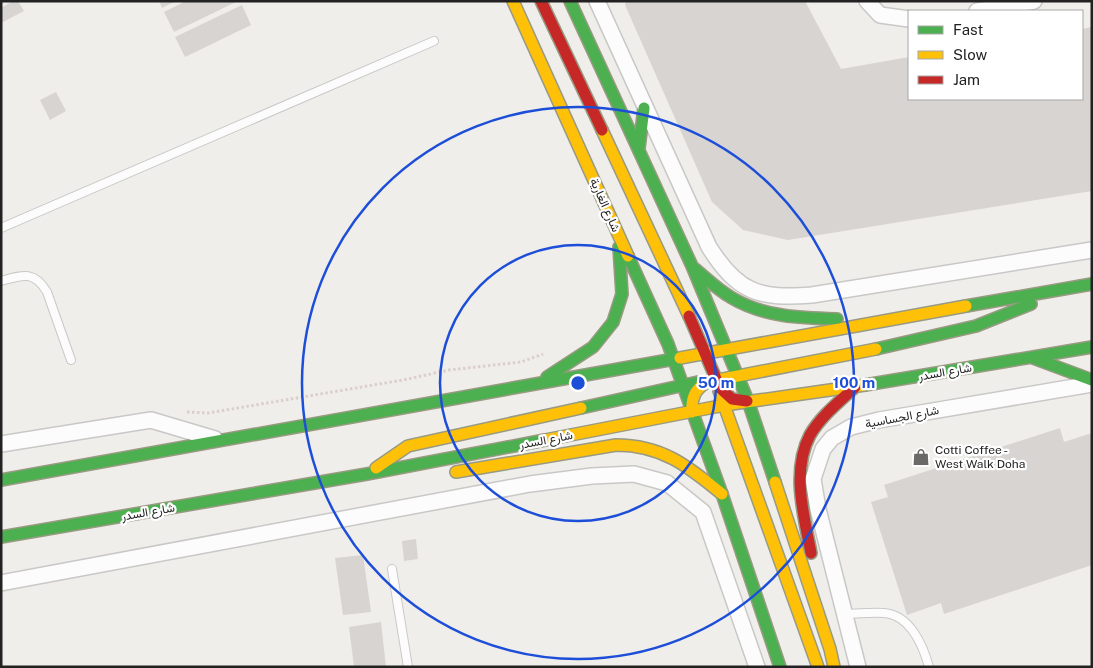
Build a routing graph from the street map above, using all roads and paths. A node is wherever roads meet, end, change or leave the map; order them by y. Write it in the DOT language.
graph roads {
  1 [pos="513,1"];
  2 [pos="541,1"];
  3 [pos="570,1"];
  4 [pos="597,1"];
  5 [pos="867,1"];
  6 [pos="1034,1"];
  7 [pos="982,10"];
  8 [pos="908,20"];
  9 [pos="434,41"];
  10 [pos="644,108"];
  11 [pos="639,148"];
  12 [pos="1,228"];
  13 [pos="618,234"];
  14 [pos="1092,250"];
  15 [pos="692,266"];
  16 [pos="1,281"];
  17 [pos="1092,284"];
  18 [pos="1078,286"];
  19 [pos="881,320"];
  20 [pos="1092,347"];
  21 [pos="727,350"];
  22 [pos="550,351"];
  23 [pos="705,354"];
  24 [pos="1032,357"];
  25 [pos="673,359"];
  26 [pos="71,360"];
  27 [pos="737,375"];
  28 [pos="714,379"];
  29 [pos="1092,380"];
  30 [pos="539,382"];
  31 [pos="1092,384"];
  32 [pos="683,385"];
  33 [pos="855,387"];
  34 [pos="748,401"];
  35 [pos="725,405"];
  36 [pos="185,411"];
  37 [pos="692,412"];
  38 [pos="218,441"];
  39 [pos="1,444"];
  40 [pos="367,474"];
  41 [pos="444,474"];
  42 [pos="396,479"];
  43 [pos="1,480"];
  44 [pos="722,494"];
  45 [pos="1,537"];
  46 [pos="392,568"];
  47 [pos="1,583"];
  48 [pos="845,614"];
  49 [pos="830,649"];
  50 [pos="408,667"];
  51 [pos="757,667"];
  52 [pos="780,667"];
  53 [pos="818,667"];
  54 [pos="834,667"];
  55 [pos="858,667"];
  56 [pos="929,667"];
  1 -- 13 [label="main road, شارع الغارية"];
  2 -- 23 [label="main road"];
  3 -- 11 [label="main road"];
  4 -- 10 [label="street"];
  5 -- 8 [label="street"];
  6 -- 7 [label="street"];
  9 -- 12 [label="lane"];
  10 -- 11 [label="main road"];
  10 -- 14 [label="street"];
  11 -- 15 [label="main road"];
  13 -- 25 [label="main road, شارع الغارية"];
  13 -- 30 [label="main road"];
  15 -- 19 [label="main road"];
  15 -- 21 [label="main road"];
  16 -- 26 [label="lane"];
  17 -- 18 [label="main road"];
  18 -- 19 [label="main road"];
  18 -- 27 [label="main road"];
  19 -- 21 [label="main road"];
  20 -- 24 [label="main road, شارع السدر"];
  21 -- 23 [label="main road"];
  21 -- 27 [label="main road"];
  21 -- 28 [label="main road"];
  22 -- 36 [label="path"];
  23 -- 25 [label="main road"];
  23 -- 28 [label="main road"];
  24 -- 29 [label="main road"];
  24 -- 33 [label="main road, شارع السدر"];
  25 -- 28 [label="main road"];
  25 -- 30 [label="main road"];
  25 -- 32 [label="main road, شارع الغارية"];
  27 -- 28 [label="main road"];
  27 -- 34 [label="main road"];
  28 -- 32 [label="main road"];
  28 -- 34 [label="main road"];
  28 -- 35 [label="main road"];
  28 -- 37 [label="main road"];
  30 -- 38 [label="main road"];
  31 -- 48 [label="street, شارع الجساسية"];
  32 -- 37 [label="main road, شارع الغارية"];
  32 -- 40 [label="main road"];
  33 -- 34 [label="main road, شارع السدر"];
  33 -- 49 [label="main road"];
  34 -- 35 [label="main road, شارع السدر"];
  34 -- 49 [label="main road"];
  35 -- 37 [label="main road, شارع السدر"];
  35 -- 53 [label="main road"];
  37 -- 40 [label="main road, شارع السدر"];
  37 -- 44 [label="main road"];
  38 -- 39 [label="street"];
  38 -- 43 [label="main road"];
  40 -- 42 [label="main road"];
  40 -- 45 [label="main road, شارع السدر"];
  41 -- 44 [label="main road"];
  44 -- 52 [label="main road"];
  46 -- 50 [label="lane"];
  47 -- 51 [label="street"];
  48 -- 55 [label="street, شارع الجساسية"];
  48 -- 56 [label="lane"];
  49 -- 54 [label="main road"];
}
